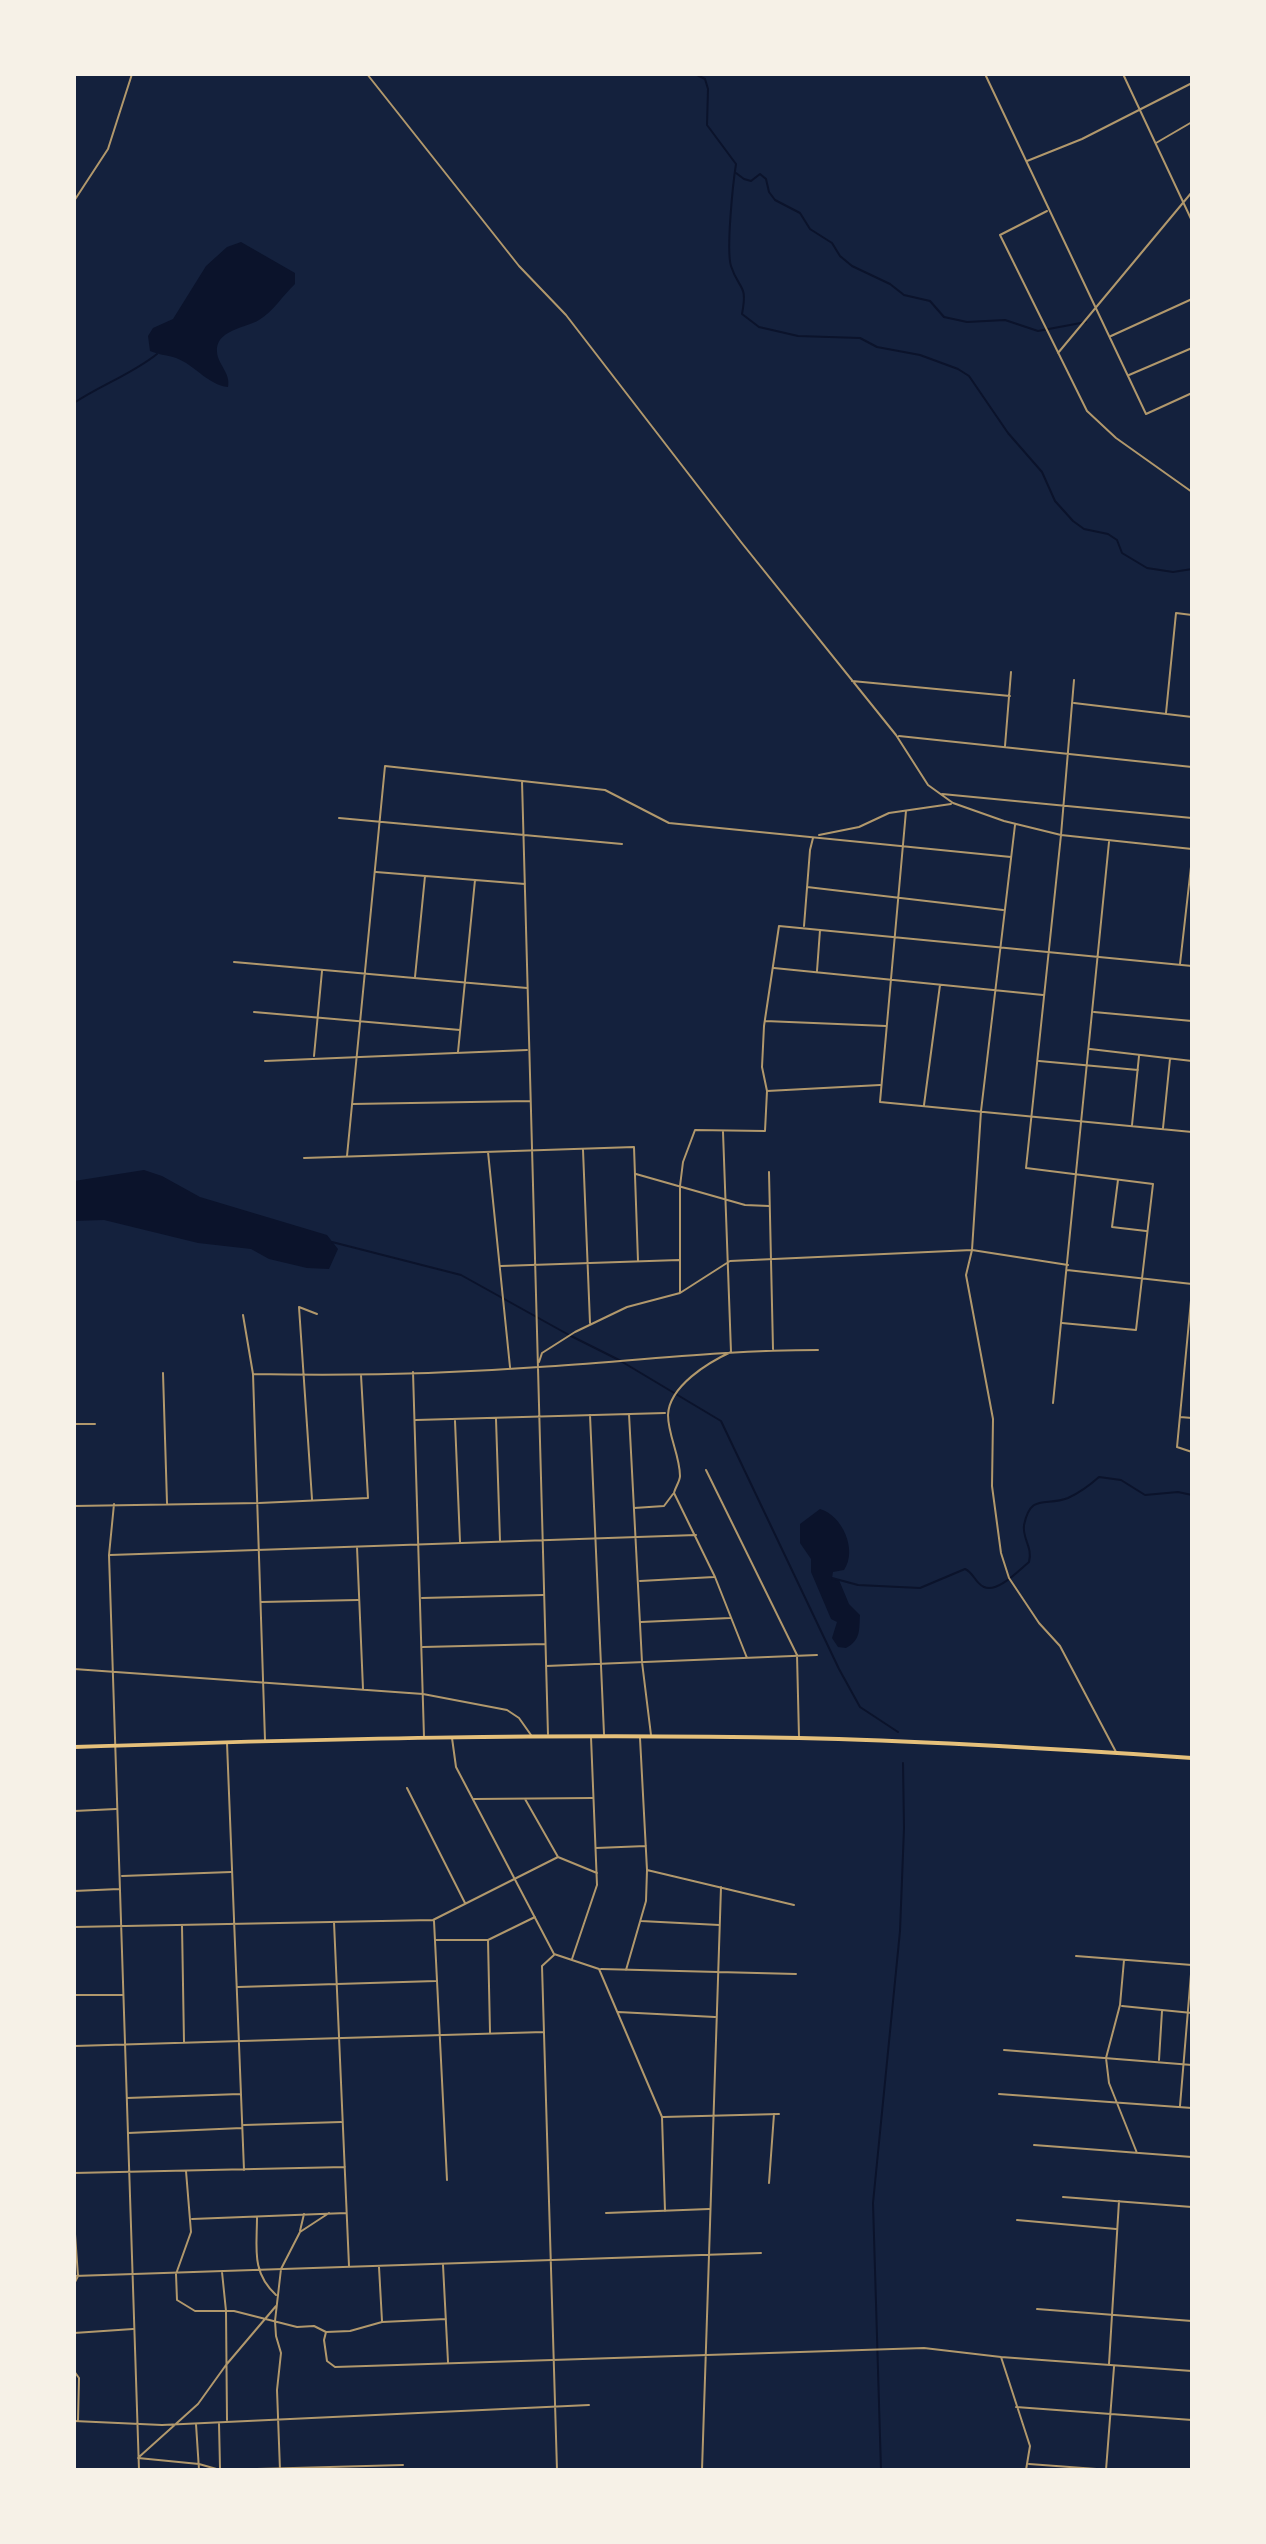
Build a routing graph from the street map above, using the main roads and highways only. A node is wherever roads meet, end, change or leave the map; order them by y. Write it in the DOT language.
graph roads {
  1 [pos="74,1747"];
  2 [pos="1192,1758"];
  1 -- 2 [label="main road"];
}
